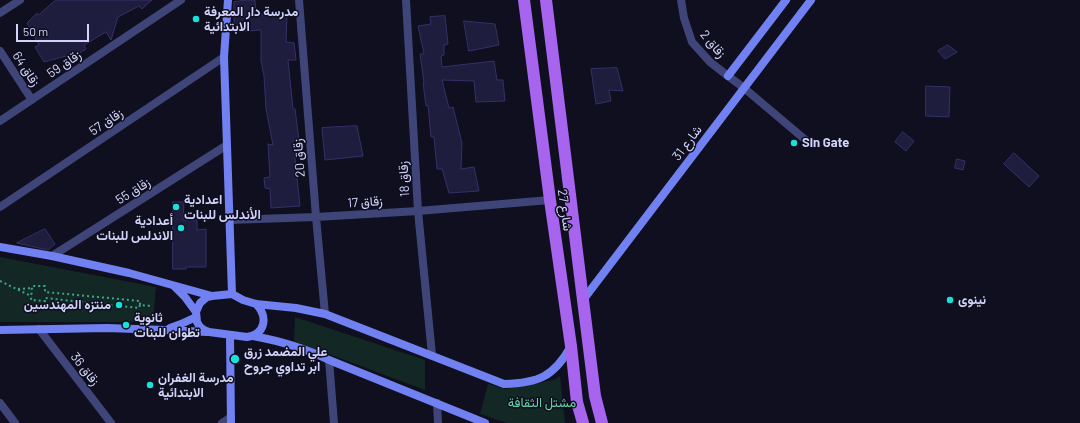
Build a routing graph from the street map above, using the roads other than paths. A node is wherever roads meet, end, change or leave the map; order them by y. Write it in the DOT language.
graph roads {
  1 [pos="20,0"];
  2 [pos="181,0"];
  3 [pos="228,0"];
  4 [pos="299,0"];
  5 [pos="406,0"];
  6 [pos="524,0"];
  7 [pos="546,0"];
  8 [pos="681,0"];
  9 [pos="786,0"];
  10 [pos="810,0"];
  11 [pos="0,13"];
  12 [pos="0,51"];
  13 [pos="224,58"];
  14 [pos="728,76"];
  15 [pos="744,88"];
  16 [pos="32,100"];
  17 [pos="561,119"];
  18 [pos="0,121"];
  19 [pos="540,122"];
  20 [pos="808,142"];
  21 [pos="227,145"];
  22 [pos="550,200"];
  23 [pos="0,207"];
  24 [pos="418,211"];
  25 [pos="316,217"];
  26 [pos="229,220"];
  27 [pos="0,247"];
  28 [pos="52,256"];
  29 [pos="172,284"];
  30 [pos="232,294"];
  31 [pos="212,296"];
  32 [pos="582,300"];
  33 [pos="256,304"];
  34 [pos="196,314"];
  35 [pos="325,314"];
  36 [pos="39,329"];
  37 [pos="0,330"];
  38 [pos="165,330"];
  39 [pos="209,332"];
  40 [pos="230,336"];
  41 [pos="253,336"];
  42 [pos="571,346"];
  43 [pos="432,355"];
  44 [pos="329,360"];
  45 [pos="0,403"];
  46 [pos="436,403"];
  47 [pos="231,420"];
  48 [pos="15,423"];
  49 [pos="111,423"];
  50 [pos="222,423"];
  51 [pos="334,423"];
  52 [pos="438,423"];
  53 [pos="485,423"];
  54 [pos="583,423"];
  55 [pos="602,423"];
  1 -- 11 [label="street"];
  2 -- 16 [label="street, زقاق 59"];
  3 -- 13 [label="street"];
  4 -- 25 [label="street, زقاق 20"];
  5 -- 24 [label="street, زقاق 18"];
  6 -- 19 [label="main road, شارع 27"];
  7 -- 17 [label="main road, شارع 27"];
  8 -- 14 [label="street, زقاق 2"];
  9 -- 14 [label="street"];
  10 -- 15 [label="street, شارع 31"];
  12 -- 16 [label="street, زقاق 64"];
  13 -- 21 [label="street"];
  13 -- 23 [label="street, زقاق 57"];
  14 -- 15 [label="street, زقاق 2"];
  15 -- 20 [label="street, زقاق 2"];
  15 -- 32 [label="street, شارع 31"];
  16 -- 18 [label="street, زقاق 59"];
  17 -- 19 [label="main road"];
  17 -- 32 [label="main road, شارع 27"];
  19 -- 22 [label="main road, شارع 27"];
  21 -- 26 [label="street"];
  21 -- 28 [label="street, زقاق 55"];
  22 -- 24 [label="street, زقاق 17"];
  22 -- 42 [label="main road, شارع 27"];
  24 -- 25 [label="street, زقاق 17"];
  24 -- 43 [label="street, زقاق 18"];
  25 -- 26 [label="street, زقاق 17"];
  25 -- 35 [label="street, زقاق 20"];
  26 -- 30 [label="street"];
  27 -- 28 [label="street"];
  28 -- 29 [label="street"];
  29 -- 31 [label="street"];
  29 -- 34 [label="street"];
  30 -- 31 [label="street"];
  30 -- 33 [label="street"];
  31 -- 34 [label="street"];
  32 -- 55 [label="main road, شارع 27"];
  33 -- 35 [label="street"];
  33 -- 41 [label="street"];
  34 -- 38 [label="street"];
  34 -- 39 [label="street"];
  35 -- 43 [label="street"];
  36 -- 37 [label="street"];
  36 -- 38 [label="street"];
  36 -- 49 [label="street, زقاق 36"];
  38 -- 39 [label="street"];
  39 -- 40 [label="street"];
  40 -- 41 [label="street"];
  40 -- 47 [label="street"];
  41 -- 44 [label="street"];
  42 -- 43 [label="street"];
  42 -- 54 [label="main road, شارع 27"];
  44 -- 46 [label="street"];
  44 -- 51 [label="street"];
  45 -- 48 [label="street"];
  46 -- 52 [label="street"];
  46 -- 53 [label="street"];
  47 -- 50 [label="street"];
}
